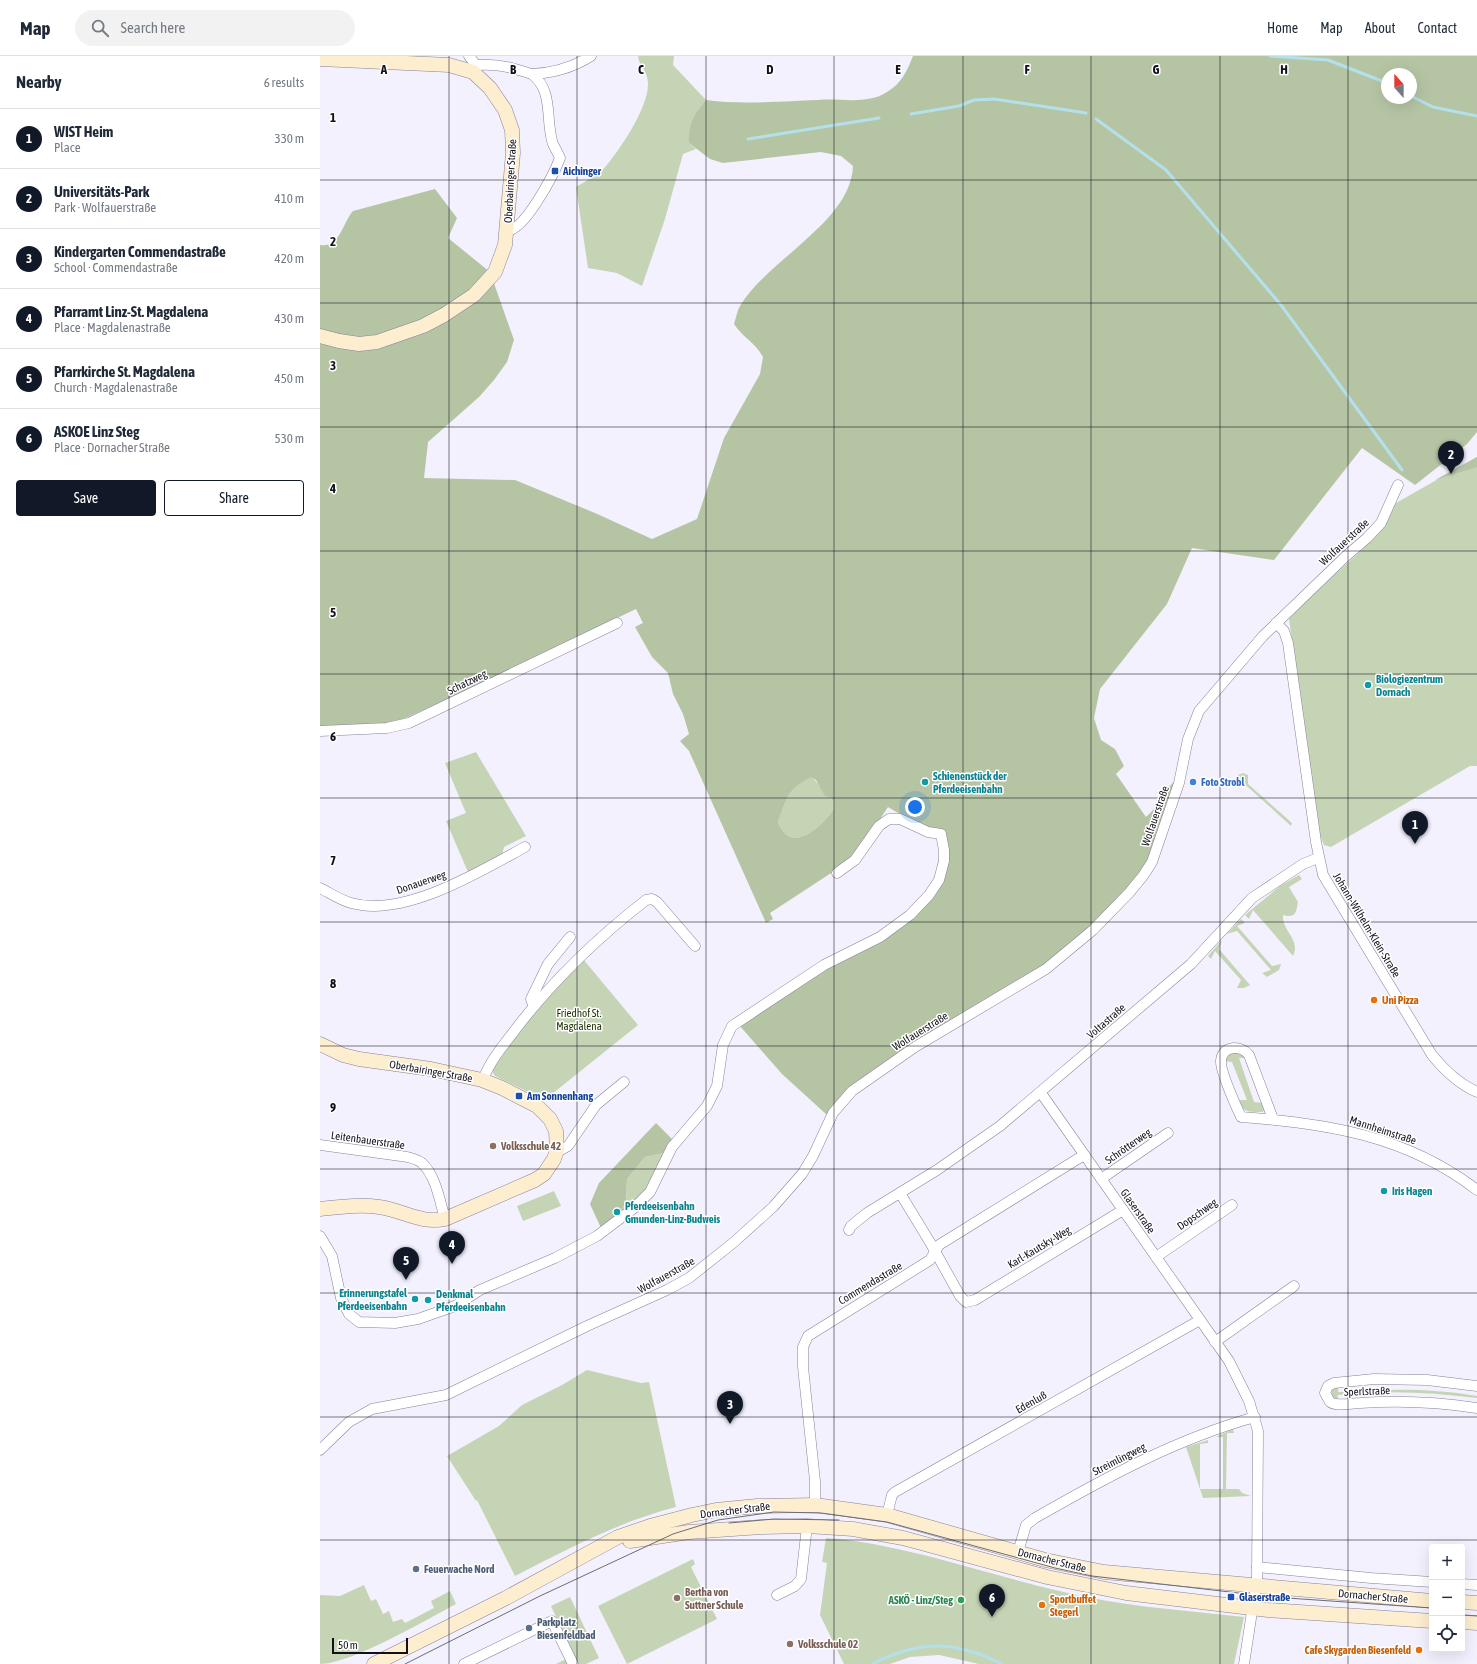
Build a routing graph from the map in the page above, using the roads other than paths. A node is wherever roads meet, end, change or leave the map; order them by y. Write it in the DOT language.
graph roads {
  1 [pos="469,56"];
  2 [pos="591,56"];
  3 [pos="320,59"];
  4 [pos="474,69"];
  5 [pos="532,74"];
  6 [pos="507,231"];
  7 [pos="320,336"];
  8 [pos="1398,485"];
  9 [pos="617,623"];
  10 [pos="1276,623"];
  11 [pos="320,731"];
  12 [pos="525,847"];
  13 [pos="1318,858"];
  14 [pos="837,873"];
  15 [pos="320,888"];
  16 [pos="570,937"];
  17 [pos="695,946"];
  18 [pos="533,1005"];
  19 [pos="320,1044"];
  20 [pos="483,1080"];
  21 [pos="624,1082"];
  22 [pos="1477,1092"];
  23 [pos="1041,1093"];
  24 [pos="1272,1119"];
  25 [pos="1168,1133"];
  26 [pos="320,1145"];
  27 [pos="557,1150"];
  28 [pos="1084,1155"];
  29 [pos="1101,1179"];
  30 [pos="1477,1190"];
  31 [pos="900,1193"];
  32 [pos="1232,1205"];
  33 [pos="320,1209"];
  34 [pos="1123,1210"];
  35 [pos="445,1219"];
  36 [pos="848,1230"];
  37 [pos="320,1236"];
  38 [pos="935,1252"];
  39 [pos="1156,1257"];
  40 [pos="1294,1286"];
  41 [pos="1200,1320"];
  42 [pos="1215,1342"];
  43 [pos="1477,1386"];
  44 [pos="1477,1408"];
  45 [pos="1255,1417"];
  46 [pos="320,1450"];
  47 [pos="815,1505"];
  48 [pos="887,1515"];
  49 [pos="677,1518"];
  50 [pos="807,1526"];
  51 [pos="679,1534"];
  52 [pos="591,1552"];
  53 [pos="1018,1552"];
  54 [pos="1257,1567"];
  55 [pos="1429,1582"];
  56 [pos="1465,1584"];
  57 [pos="1477,1585"];
  58 [pos="1256,1586"];
  59 [pos="777,1595"];
  60 [pos="1429,1600"];
  61 [pos="1465,1602"];
  62 [pos="1477,1603"];
  63 [pos="1254,1607"];
  64 [pos="1429,1621"];
  65 [pos="1465,1622"];
  66 [pos="1477,1623"];
  67 [pos="374,1664"];
  68 [pos="464,1664"];
  69 [pos="573,1664"];
  70 [pos="1244,1664"];
  1 -- 4 [label="street, Oberbairinger Straße"];
  2 -- 5 [label="street, Oberbairinger Straße"];
  3 -- 4 [label="street, Oberbairinger Straße"];
  4 -- 5 [label="street, Oberbairinger Straße"];
  4 -- 6 [label="street, Oberbairinger Straße"];
  5 -- 6 [label="street, Oberbairinger Straße"];
  6 -- 7 [label="street, Oberbairinger Straße"];
  8 -- 10 [label="street, Wolfauerstraße"];
  9 -- 11 [label="street, Schatzweg"];
  10 -- 13 [label="street, Johann-Wilhelm-Klein-Straße"];
  10 -- 46 [label="street, Wolfauerstraße"];
  12 -- 15 [label="street, Donauerweg"];
  13 -- 22 [label="street, Johann-Wilhelm-Klein-Straße"];
  13 -- 23 [label="street, Voltastraße"];
  14 -- 37 [label="street"];
  16 -- 18 [label="street"];
  17 -- 18 [label="street"];
  18 -- 20 [label="street"];
  19 -- 20 [label="street, Oberbairinger Straße"];
  20 -- 27 [label="street, Oberbairinger Straße"];
  21 -- 27 [label="street"];
  23 -- 28 [label="street, Glaserstraße"];
  23 -- 31 [label="street, Voltastraße"];
  24 -- 24 [label="street, Mannheimstraße"];
  24 -- 30 [label="street, Mannheimstraße"];
  25 -- 29 [label="street, Schrötterweg"];
  26 -- 35 [label="street, Leitenbauerstraße"];
  27 -- 35 [label="street, Oberbairinger Straße"];
  28 -- 29 [label="street, Glaserstraße"];
  28 -- 38 [label="street, Commendastraße"];
  29 -- 34 [label="street, Glaserstraße"];
  31 -- 36 [label="street, Voltastraße"];
  31 -- 38 [label="street"];
  32 -- 39 [label="street, Dopschweg"];
  33 -- 35 [label="street, Oberbairinger Straße"];
  34 -- 38 [label="street, Karl-Kautsky-Weg"];
  34 -- 39 [label="street, Glaserstraße"];
  38 -- 47 [label="street, Commendastraße"];
  39 -- 41 [label="street, Glaserstraße"];
  40 -- 42 [label="street"];
  41 -- 42 [label="street, Glaserstraße"];
  41 -- 48 [label="street, Edenluß"];
  42 -- 45 [label="street, Glaserstraße"];
  43 -- 44 [label="street, Sperlstraße"];
  45 -- 53 [label="street, Streimlingweg"];
  45 -- 54 [label="street, Glaserstraße"];
  47 -- 48 [label="street, Dornacher Straße"];
  47 -- 49 [label="street, Dornacher Straße"];
  48 -- 53 [label="street, Dornacher Straße"];
  49 -- 51 [label="street"];
  49 -- 52 [label="street, Dornacher Straße"];
  50 -- 51 [label="street, Dornacher Straße"];
  50 -- 59 [label="street"];
  50 -- 63 [label="street, Dornacher Straße"];
  51 -- 52 [label="street, Dornacher Straße"];
  52 -- 67 [label="street, Dornacher Straße"];
  53 -- 58 [label="street, Dornacher Straße"];
  54 -- 55 [label="street, Dornacher Straße"];
  54 -- 58 [label="street, Glaserstraße"];
  56 -- 57 [label="street"];
  58 -- 60 [label="street, Dornacher Straße"];
  58 -- 63 [label="street, Glaserstraße"];
  61 -- 62 [label="street"];
  63 -- 64 [label="street, Dornacher Straße"];
  63 -- 70 [label="street, Glaserstraße"];
  65 -- 66 [label="street"];
  68 -- 69 [label="street"];
}
